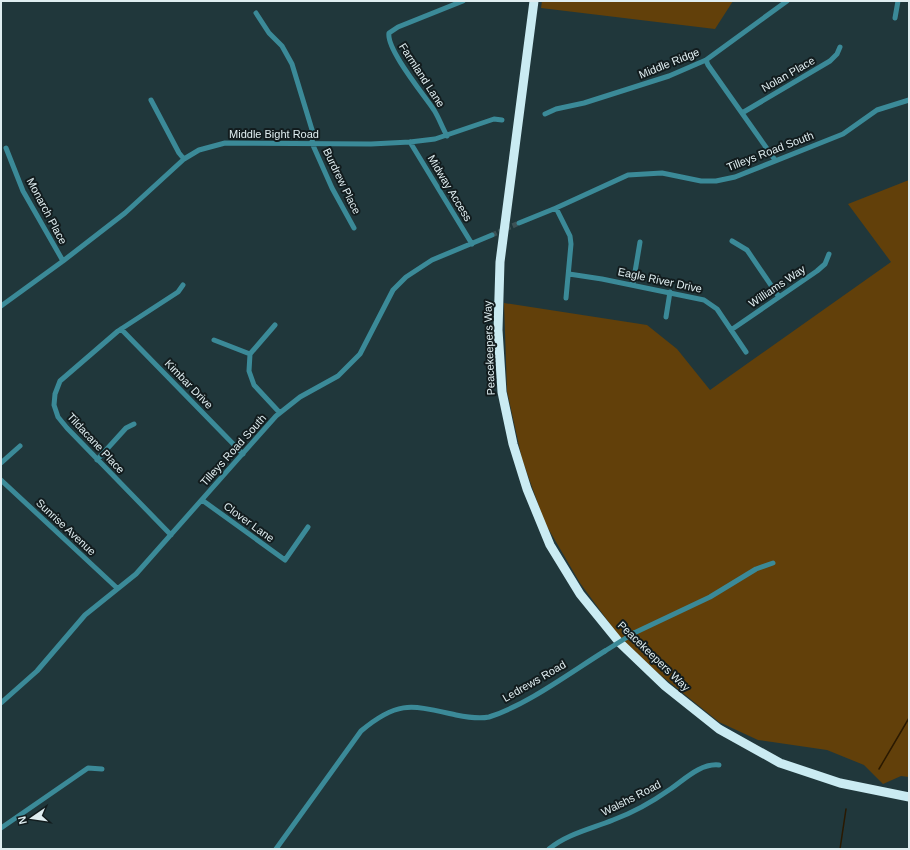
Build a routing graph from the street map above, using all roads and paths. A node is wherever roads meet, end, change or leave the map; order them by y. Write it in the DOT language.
graph roads {
  1 [pos="463,1"];
  2 [pos="534,1"];
  3 [pos="787,1"];
  4 [pos="898,1"];
  5 [pos="256,13"];
  6 [pos="894,18"];
  7 [pos="840,47"];
  8 [pos="706,60"];
  9 [pos="151,100"];
  10 [pos="909,100"];
  11 [pos="742,113"];
  12 [pos="545,114"];
  13 [pos="502,120"];
  14 [pos="446,136"];
  15 [pos="410,142"];
  16 [pos="312,143"];
  17 [pos="6,148"];
  18 [pos="184,159"];
  19 [pos="775,160"];
  20 [pos="556,208"];
  21 [pos="519,223"];
  22 [pos="354,228"];
  23 [pos="492,235"];
  24 [pos="732,241"];
  25 [pos="640,242"];
  26 [pos="472,244"];
  27 [pos="829,254"];
  28 [pos="63,262"];
  29 [pos="569,274"];
  30 [pos="633,284"];
  31 [pos="183,285"];
  32 [pos="670,292"];
  33 [pos="779,297"];
  34 [pos="566,298"];
  35 [pos="1,306"];
  36 [pos="666,317"];
  37 [pos="275,325"];
  38 [pos="121,329"];
  39 [pos="731,330"];
  40 [pos="214,340"];
  41 [pos="746,352"];
  42 [pos="250,354"];
  43 [pos="280,413"];
  44 [pos="134,424"];
  45 [pos="20,446"];
  46 [pos="243,454"];
  47 [pos="98,460"];
  48 [pos="1,463"];
  49 [pos="1,480"];
  50 [pos="202,500"];
  51 [pos="308,527"];
  52 [pos="171,535"];
  53 [pos="773,563"];
  54 [pos="117,588"];
  55 [pos="1,704"];
  56 [pos="719,765"];
  57 [pos="102,769"];
  58 [pos="909,798"];
  59 [pos="1,828"];
  60 [pos="276,849"];
  61 [pos="549,849"];
  1 -- 14 [label="street, Farmland Lane"];
  2 -- 58 [label="highway, Peacekeepers Way"];
  3 -- 8 [label="street, Middle Ridge"];
  4 -- 6 [label="street"];
  5 -- 16 [label="street, Burdrew Place"];
  7 -- 11 [label="street, Nolan Place"];
  8 -- 11 [label="street"];
  8 -- 12 [label="street, Middle Ridge"];
  9 -- 18 [label="street"];
  10 -- 19 [label="street, Tilleys Road South"];
  11 -- 19 [label="street"];
  13 -- 14 [label="street, Middle Bight Road"];
  14 -- 15 [label="street, Middle Bight Road"];
  15 -- 16 [label="street, Middle Bight Road"];
  15 -- 26 [label="street, Midway Access"];
  16 -- 18 [label="street, Middle Bight Road"];
  16 -- 22 [label="street, Burdrew Place"];
  17 -- 28 [label="street, Monarch Place"];
  18 -- 28 [label="street, Middle Bight Road"];
  19 -- 20 [label="street, Tilleys Road South"];
  20 -- 21 [label="street, Tilleys Road South"];
  20 -- 29 [label="street"];
  23 -- 26 [label="street, Tilleys Road South"];
  24 -- 33 [label="street"];
  25 -- 30 [label="street"];
  26 -- 43 [label="street, Tilleys Road South"];
  27 -- 33 [label="street, Williams Way"];
  28 -- 35 [label="street, Middle Bight Road"];
  29 -- 30 [label="street, Eagle River Drive"];
  29 -- 34 [label="street"];
  30 -- 32 [label="street, Eagle River Drive"];
  31 -- 38 [label="street, Tildacane Place"];
  32 -- 36 [label="street"];
  32 -- 39 [label="street, Eagle River Drive"];
  33 -- 39 [label="street, Williams Way"];
  37 -- 42 [label="street"];
  38 -- 46 [label="street, Kimbar Drive"];
  38 -- 47 [label="street, Tildacane Place"];
  39 -- 41 [label="street, Eagle River Drive"];
  40 -- 42 [label="street"];
  42 -- 43 [label="street"];
  43 -- 46 [label="street, Tilleys Road South"];
  44 -- 47 [label="street"];
  45 -- 48 [label="street"];
  46 -- 50 [label="street, Tilleys Road South"];
  47 -- 52 [label="street, Tildacane Place"];
  49 -- 54 [label="street, Sunrise Avenue"];
  50 -- 51 [label="street, Clover Lane"];
  50 -- 52 [label="street, Tilleys Road South"];
  52 -- 54 [label="street, Tilleys Road South"];
  53 -- 60 [label="street, Ledrews Road, bridge"];
  54 -- 55 [label="street, Tilleys Road South"];
  56 -- 61 [label="street, Walshs Road"];
  57 -- 59 [label="street"];
}
